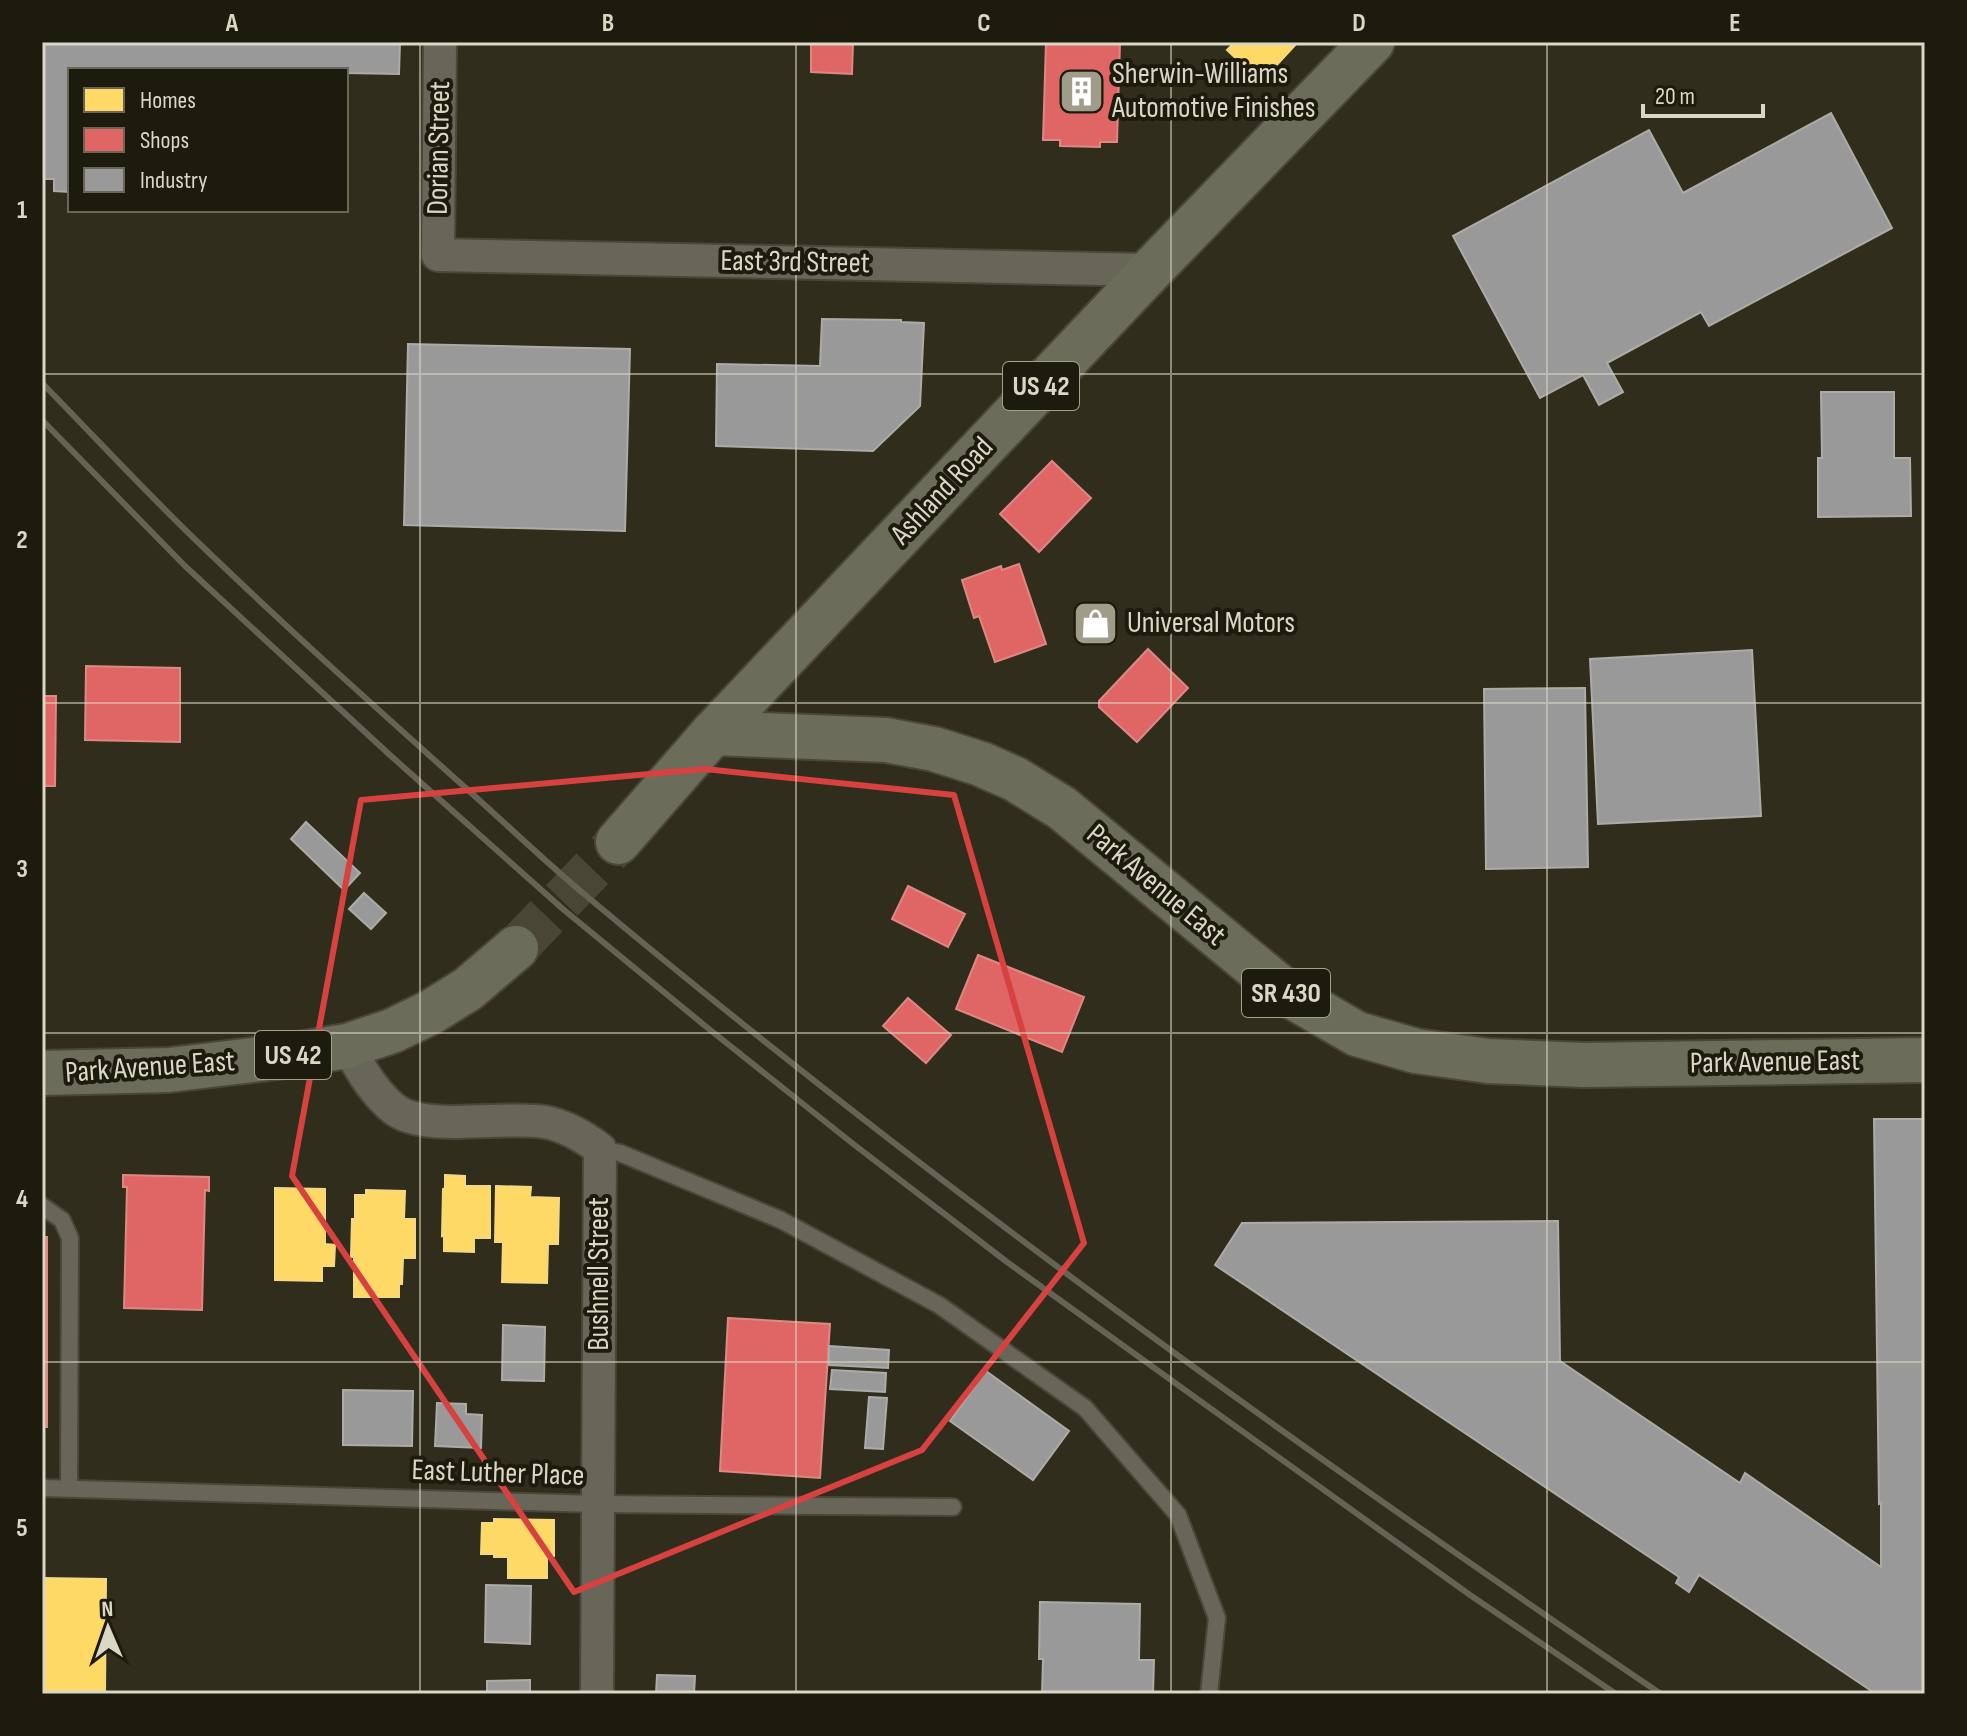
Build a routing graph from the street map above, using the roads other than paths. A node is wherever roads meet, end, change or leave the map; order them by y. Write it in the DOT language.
graph roads {
  1 [pos="440,42"];
  2 [pos="1372,42"];
  3 [pos="438,255"];
  4 [pos="1151,270"];
  5 [pos="713,733"];
  6 [pos="618,842"];
  7 [pos="516,948"];
  8 [pos="347,1046"];
  9 [pos="1925,1060"];
  10 [pos="42,1073"];
  11 [pos="600,1149"];
  12 [pos="42,1206"];
  13 [pos="42,1488"];
  14 [pos="69,1488"];
  15 [pos="598,1504"];
  16 [pos="953,1507"];
  17 [pos="597,1694"];
  18 [pos="1209,1694"];
  1 -- 3 [label="street, Dorian Street"];
  2 -- 4 [label="main road, Ashland Road / US 42"];
  3 -- 4 [label="street, East 3rd Street"];
  4 -- 5 [label="main road, Ashland Road / US 42"];
  5 -- 6 [label="main road, US 42"];
  5 -- 9 [label="main road, Park Avenue East / SR 430"];
  7 -- 8 [label="main road, Park Avenue East / US 42"];
  8 -- 10 [label="main road, Park Avenue East / US 42"];
  8 -- 11 [label="street"];
  11 -- 15 [label="street, Bushnell Street"];
  11 -- 18 [label="lane"];
  12 -- 14 [label="lane"];
  13 -- 14 [label="lane, East Luther Place"];
  14 -- 15 [label="lane, East Luther Place"];
  15 -- 16 [label="lane, East Luther Place"];
  15 -- 17 [label="street, Bushnell Street"];
}
